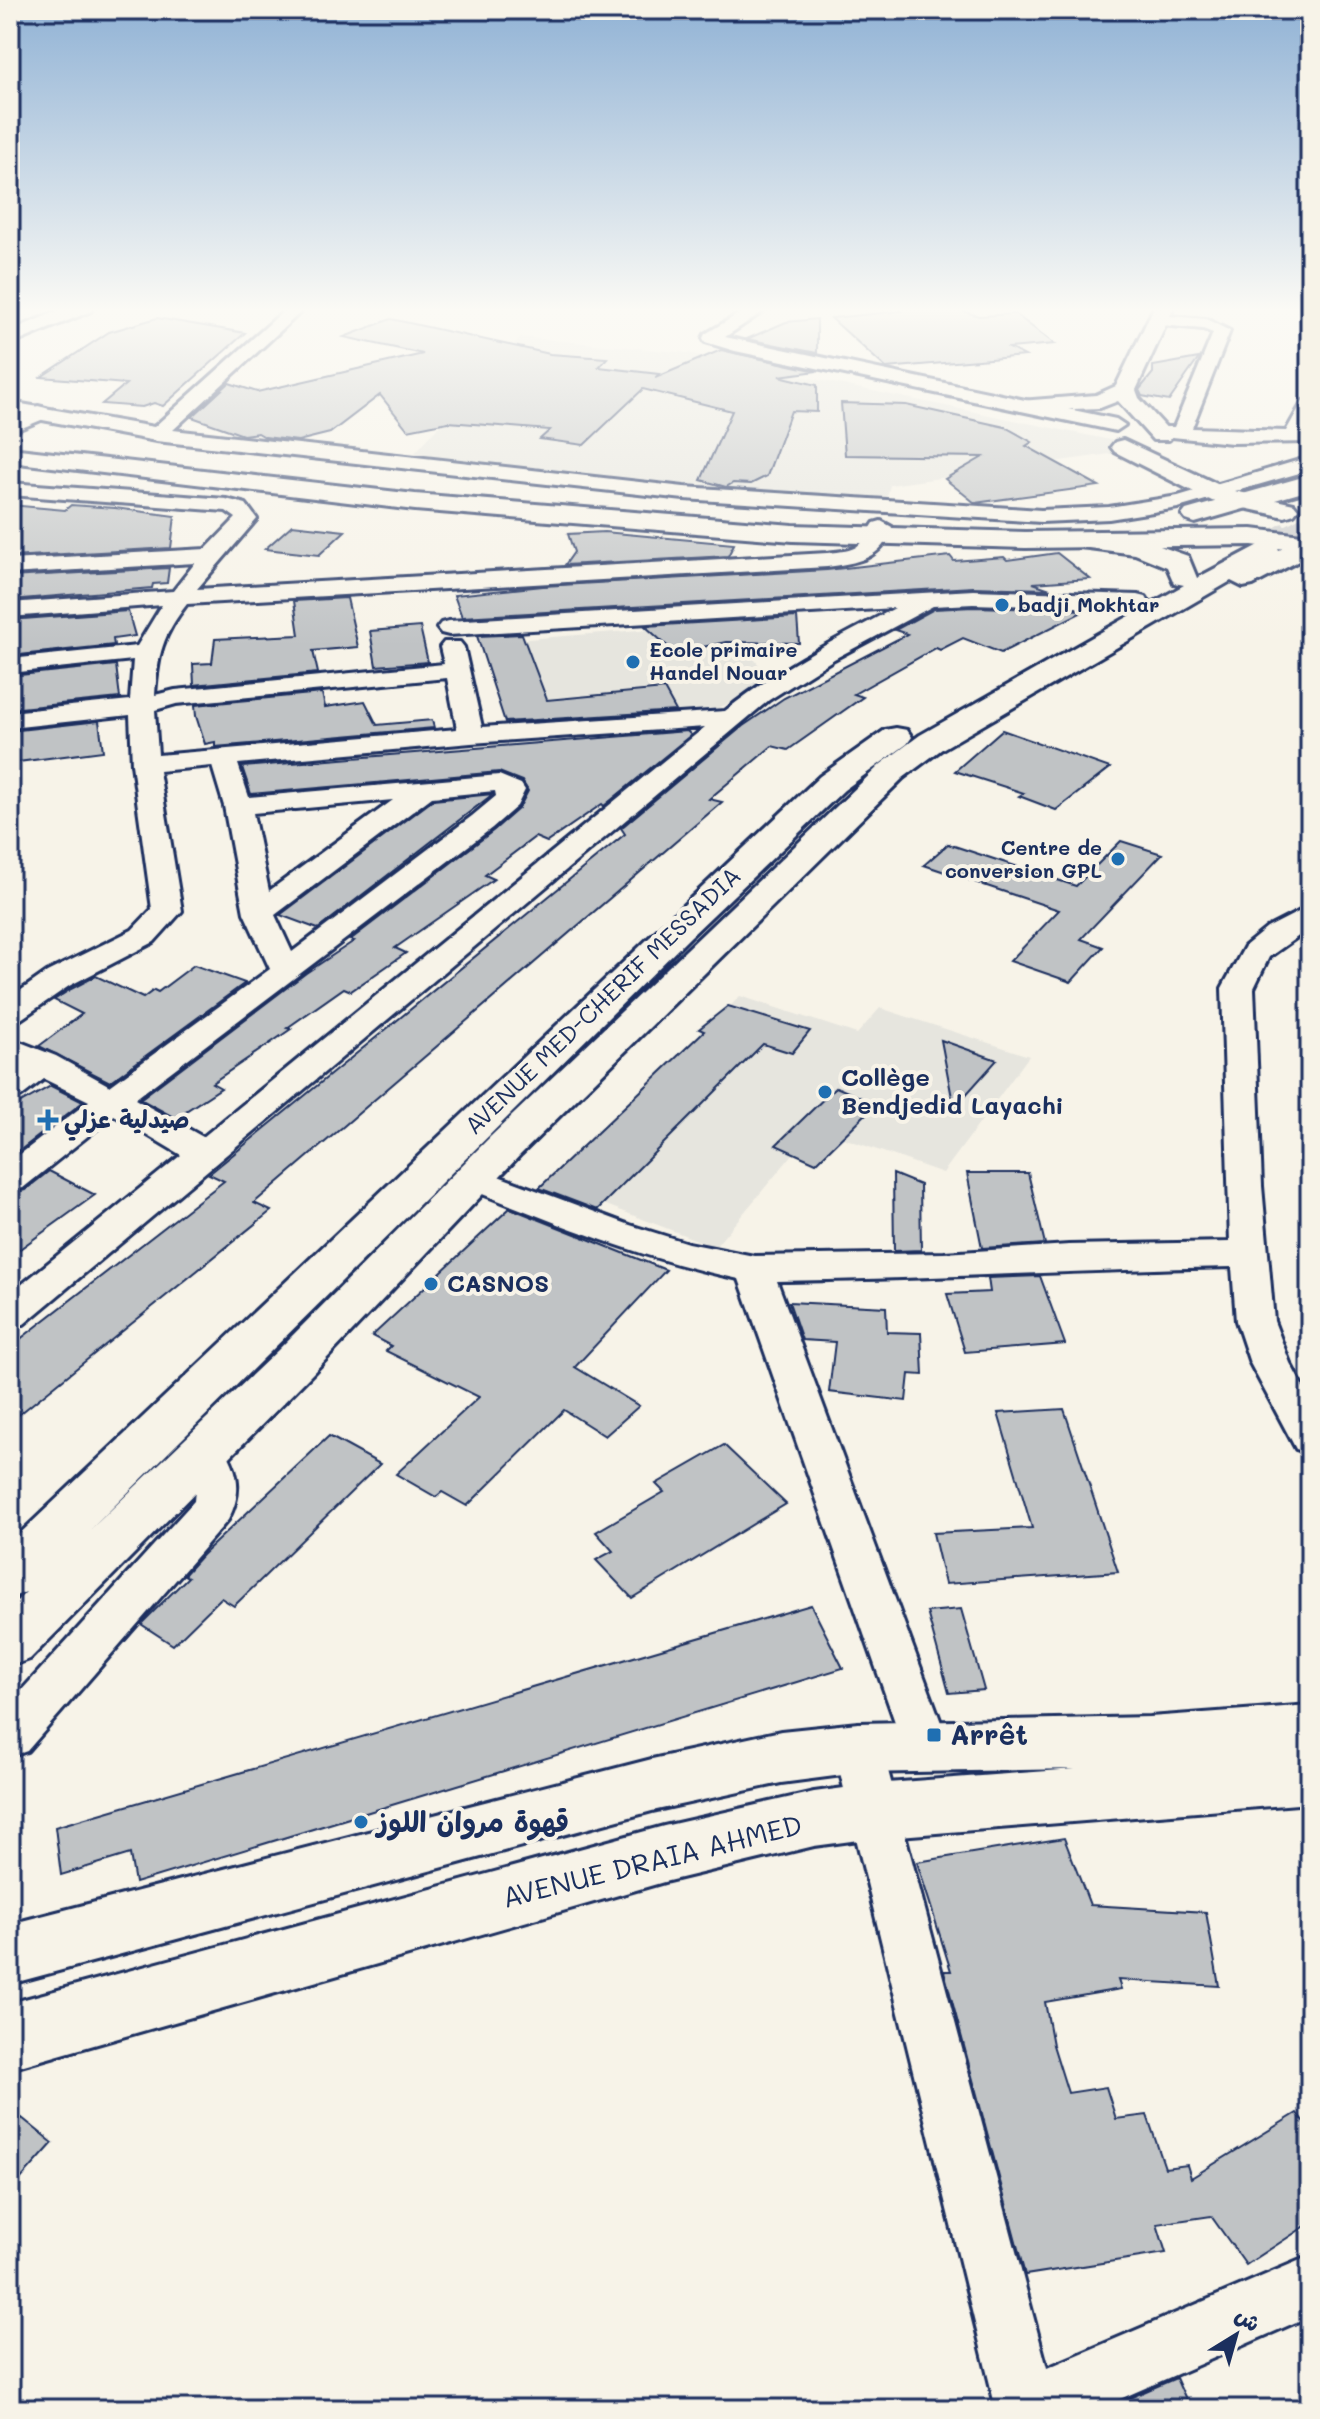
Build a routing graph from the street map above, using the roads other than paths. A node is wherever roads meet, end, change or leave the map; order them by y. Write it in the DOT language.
graph roads {
  1 [pos="75,420"];
  2 [pos="173,420"];
  3 [pos="1071,420"];
  4 [pos="1121,420"];
  5 [pos="1150,420"];
  6 [pos="1175,420"];
  7 [pos="156,435"];
  8 [pos="1118,435"];
  9 [pos="1166,436"];
  10 [pos="1301,436"];
  11 [pos="10,437"];
  12 [pos="10,455"];
  13 [pos="1310,463"];
  14 [pos="1310,482"];
  15 [pos="10,489"];
  16 [pos="1211,492"];
  17 [pos="1279,518"];
  18 [pos="1090,528"];
  19 [pos="880,532"];
  20 [pos="1310,543"];
  21 [pos="212,555"];
  22 [pos="10,567"];
  23 [pos="1184,577"];
  24 [pos="439,582"];
  25 [pos="182,597"];
  26 [pos="926,601"];
  27 [pos="1138,602"];
  28 [pos="10,610"];
  29 [pos="449,628"];
  30 [pos="146,652"];
  31 [pos="10,666"];
  32 [pos="456,670"];
  33 [pos="1041,681"];
  34 [pos="142,706"];
  35 [pos="733,718"];
  36 [pos="10,720"];
  37 [pos="471,735"];
  38 [pos="223,758"];
  39 [pos="145,764"];
  40 [pos="423,791"];
  41 [pos="238,806"];
  42 [pos="259,913"];
  43 [pos="1310,915"];
  44 [pos="286,971"];
  45 [pos="10,1012"];
  46 [pos="10,1048"];
  47 [pos="44,1063"];
  48 [pos="10,1089"];
  49 [pos="112,1100"];
  50 [pos="204,1153"];
  51 [pos="474,1178"];
  52 [pos="10,1180"];
  53 [pos="1249,1254"];
  54 [pos="754,1269"];
  55 [pos="10,1315"];
  56 [pos="1310,1438"];
  57 [pos="204,1452"];
  58 [pos="10,1576"];
  59 [pos="10,1643"];
  60 [pos="1310,1730"];
  61 [pos="10,1736"];
  62 [pos="925,1744"];
  63 [pos="858,1748"];
  64 [pos="1310,1777"];
  65 [pos="874,1811"];
  66 [pos="10,1954"];
  67 [pos="10,2036"];
  68 [pos="1310,2286"];
  69 [pos="1027,2409"];
  1 -- 7 [label="street"];
  2 -- 7 [label="street"];
  3 -- 8 [label="street"];
  4 -- 8 [label="main road"];
  5 -- 9 [label="main road"];
  6 -- 9 [label="street"];
  7 -- 18 [label="street"];
  8 -- 9 [label="main road"];
  8 -- 16 [label="main road"];
  9 -- 10 [label="street"];
  9 -- 16 [label="main road"];
  11 -- 19 [label="main road"];
  12 -- 19 [label="main road"];
  13 -- 16 [label="street"];
  14 -- 17 [label="main road"];
  15 -- 21 [label="street"];
  16 -- 17 [label="main road"];
  16 -- 18 [label="street"];
  17 -- 18 [label="main road"];
  17 -- 18 [label="main road"];
  17 -- 20 [label="main road"];
  17 -- 23 [label="main road, AVENUE MED-CHERIF MESSADIA"];
  17 -- 33 [label="main road"];
  18 -- 19 [label="main road"];
  18 -- 23 [label="main road"];
  19 -- 24 [label="street"];
  20 -- 33 [label="main road"];
  21 -- 22 [label="street"];
  21 -- 25 [label="street"];
  23 -- 27 [label="main road, AVENUE MED-CHERIF MESSADIA"];
  24 -- 25 [label="street"];
  24 -- 29 [label="street"];
  25 -- 28 [label="street"];
  25 -- 30 [label="street"];
  26 -- 27 [label="street"];
  26 -- 29 [label="street"];
  26 -- 35 [label="street"];
  27 -- 58 [label="main road, AVENUE MED-CHERIF MESSADIA"];
  29 -- 32 [label="street"];
  30 -- 31 [label="street"];
  30 -- 34 [label="street"];
  32 -- 34 [label="street"];
  32 -- 37 [label="street"];
  33 -- 51 [label="main road, AVENUE MED-CHERIF MESSADIA"];
  34 -- 36 [label="street"];
  34 -- 39 [label="street"];
  35 -- 37 [label="street"];
  35 -- 50 [label="street"];
  37 -- 38 [label="street"];
  38 -- 39 [label="street"];
  38 -- 41 [label="street"];
  39 -- 45 [label="street"];
  40 -- 41 [label="street"];
  40 -- 42 [label="street"];
  40 -- 44 [label="street"];
  41 -- 42 [label="street"];
  42 -- 44 [label="street"];
  43 -- 53 [label="street"];
  44 -- 49 [label="street"];
  46 -- 47 [label="street"];
  47 -- 48 [label="street"];
  47 -- 49 [label="street"];
  49 -- 50 [label="street"];
  49 -- 52 [label="street"];
  50 -- 55 [label="street"];
  51 -- 54 [label="street"];
  51 -- 57 [label="main road, AVENUE MED-CHERIF MESSADIA"];
  53 -- 54 [label="street"];
  53 -- 56 [label="street"];
  54 -- 62 [label="street"];
  57 -- 59 [label="main road, AVENUE MED-CHERIF MESSADIA"];
  57 -- 61 [label="street"];
  60 -- 62 [label="main road"];
  62 -- 63 [label="main road"];
  63 -- 65 [label="street"];
  63 -- 66 [label="main road"];
  64 -- 65 [label="main road, AVENUE DRAIA AHMED"];
  65 -- 67 [label="main road, AVENUE DRAIA AHMED"];
  65 -- 69 [label="street"];
  68 -- 69 [label="street"];
}
